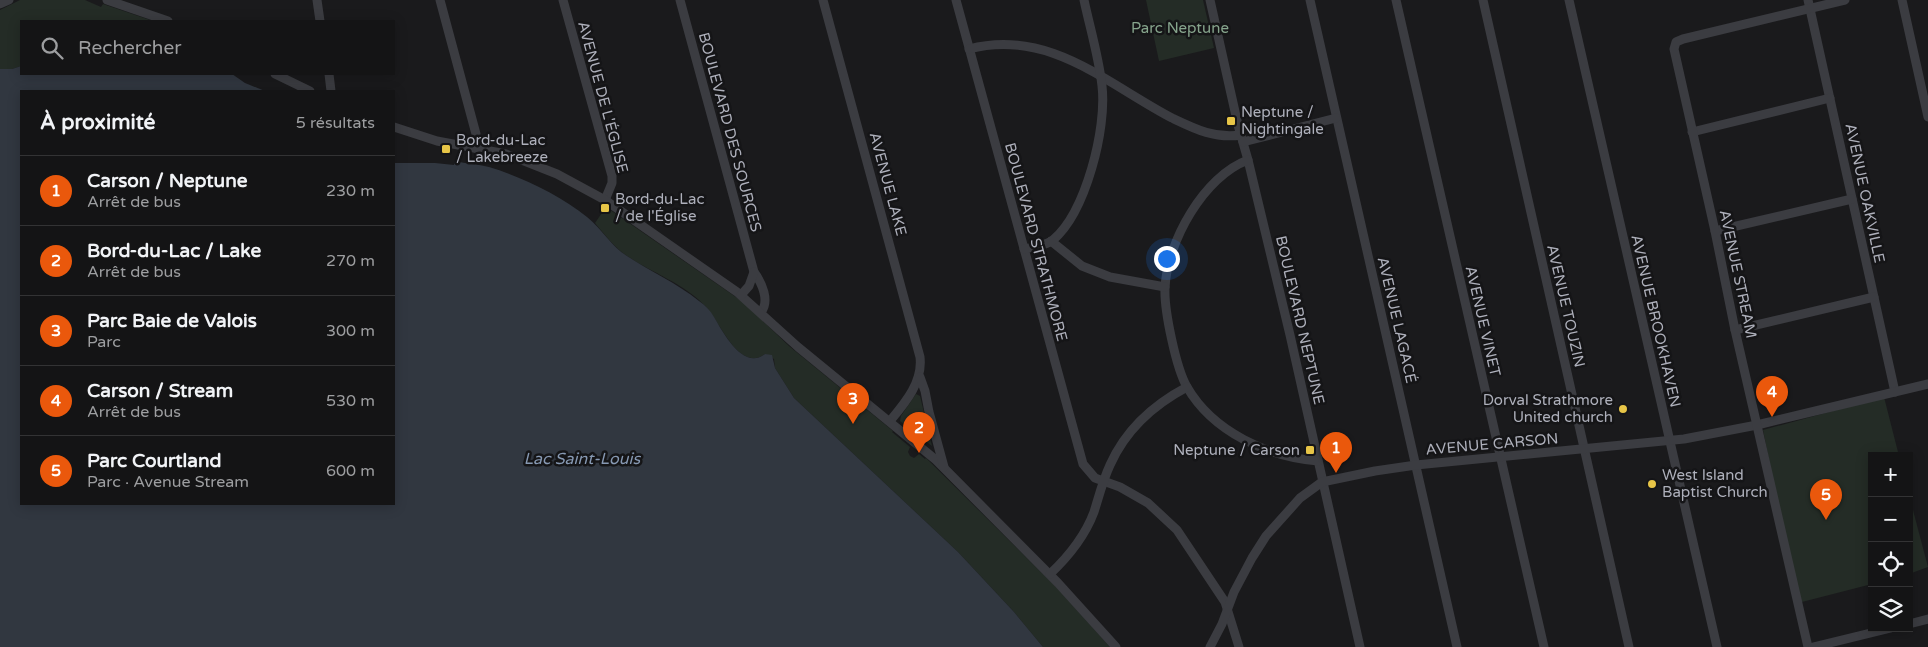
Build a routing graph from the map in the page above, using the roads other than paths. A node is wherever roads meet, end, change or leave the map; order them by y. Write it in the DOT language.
graph roads {
  1 [pos="9,0"];
  2 [pos="107,0"];
  3 [pos="317,0"];
  4 [pos="440,0"];
  5 [pos="563,0"];
  6 [pos="680,0"];
  7 [pos="823,0"];
  8 [pos="956,0"];
  9 [pos="1084,0"];
  10 [pos="1210,0"];
  11 [pos="1310,0"];
  12 [pos="1396,0"];
  13 [pos="1483,0"];
  14 [pos="1569,0"];
  15 [pos="1845,0"];
  16 [pos="1902,0"];
  17 [pos="0,4"];
  18 [pos="1809,4"];
  19 [pos="165,20"];
  20 [pos="320,20"];
  21 [pos="969,49"];
  22 [pos="277,75"];
  23 [pos="329,75"];
  24 [pos="1100,75"];
  25 [pos="308,90"];
  26 [pos="332,90"];
  27 [pos="1830,98"];
  28 [pos="1928,117"];
  29 [pos="1336,118"];
  30 [pos="395,127"];
  31 [pos="1692,132"];
  32 [pos="1242,138"];
  33 [pos="475,148"];
  34 [pos="1248,160"];
  35 [pos="1852,199"];
  36 [pos="605,200"];
  37 [pos="1715,231"];
  38 [pos="1051,242"];
  39 [pos="1024,249"];
  40 [pos="754,272"];
  41 [pos="1165,288"];
  42 [pos="741,295"];
  43 [pos="1874,297"];
  44 [pos="761,312"];
  45 [pos="1735,330"];
  46 [pos="920,377"];
  47 [pos="1928,384"];
  48 [pos="1187,387"];
  49 [pos="1895,392"];
  50 [pos="890,421"];
  51 [pos="1757,425"];
  52 [pos="1670,440"];
  53 [pos="1584,449"];
  54 [pos="1500,458"];
  55 [pos="1318,461"];
  56 [pos="1416,465"];
  57 [pos="944,467"];
  58 [pos="1104,480"];
  59 [pos="1322,482"];
  60 [pos="1050,574"];
  61 [pos="1227,610"];
  62 [pos="1928,619"];
  63 [pos="1913,623"];
  64 [pos="1875,632"];
  65 [pos="1116,647"];
  66 [pos="1210,647"];
  67 [pos="1239,647"];
  68 [pos="1360,647"];
  69 [pos="1457,647"];
  70 [pos="1544,647"];
  71 [pos="1629,647"];
  72 [pos="1717,647"];
  73 [pos="1808,647"];
  74 [pos="1813,647"];
  1 -- 17 [label="street"];
  2 -- 19 [label="street"];
  3 -- 20 [label="street"];
  4 -- 33 [label="street"];
  5 -- 36 [label="street, AVENUE DE L'ÉGLISE"];
  6 -- 40 [label="street, BOULEVARD DES SOURCES"];
  7 -- 46 [label="street, AVENUE LAKE"];
  8 -- 21 [label="street, BOULEVARD STRATHMORE"];
  9 -- 24 [label="street"];
  10 -- 32 [label="street, BOULEVARD NEPTUNE"];
  11 -- 29 [label="street, AVENUE LAGACÉ"];
  12 -- 54 [label="street, AVENUE VINET"];
  13 -- 53 [label="street, AVENUE TOUZIN"];
  14 -- 52 [label="street, AVENUE BROOKHAVEN"];
  15 -- 18 [label="street"];
  16 -- 28 [label="street"];
  18 -- 27 [label="street, AVENUE OAKVILLE"];
  18 -- 31 [label="street, AVENUE STREAM"];
  21 -- 24 [label="street"];
  21 -- 39 [label="street, BOULEVARD STRATHMORE"];
  22 -- 25 [label="street"];
  23 -- 26 [label="street"];
  24 -- 32 [label="street"];
  24 -- 38 [label="street"];
  27 -- 31 [label="street"];
  27 -- 35 [label="street, AVENUE OAKVILLE"];
  29 -- 32 [label="street"];
  29 -- 56 [label="street, AVENUE LAGACÉ"];
  30 -- 33 [label="street"];
  31 -- 37 [label="street, AVENUE STREAM"];
  32 -- 34 [label="street, BOULEVARD NEPTUNE"];
  33 -- 36 [label="street"];
  34 -- 41 [label="street"];
  34 -- 55 [label="street, BOULEVARD NEPTUNE"];
  35 -- 37 [label="street"];
  35 -- 43 [label="street, AVENUE OAKVILLE"];
  36 -- 42 [label="street"];
  37 -- 45 [label="street, AVENUE STREAM"];
  38 -- 39 [label="street"];
  38 -- 41 [label="street"];
  39 -- 58 [label="street, BOULEVARD STRATHMORE"];
  40 -- 42 [label="street"];
  40 -- 44 [label="street, BOULEVARD DES SOURCES"];
  41 -- 48 [label="street"];
  42 -- 44 [label="street"];
  43 -- 45 [label="street"];
  43 -- 49 [label="street, AVENUE OAKVILLE"];
  44 -- 50 [label="street"];
  45 -- 51 [label="street, AVENUE STREAM"];
  46 -- 50 [label="street"];
  46 -- 57 [label="street, AVENUE LAKE"];
  47 -- 49 [label="street, AVENUE CARSON"];
  48 -- 55 [label="street"];
  48 -- 58 [label="street"];
  49 -- 51 [label="street, AVENUE CARSON"];
  50 -- 57 [label="street"];
  51 -- 52 [label="street, AVENUE CARSON"];
  51 -- 73 [label="street, AVENUE STREAM"];
  52 -- 53 [label="street, AVENUE CARSON"];
  52 -- 72 [label="street, AVENUE BROOKHAVEN"];
  53 -- 54 [label="street, AVENUE CARSON"];
  53 -- 71 [label="street, AVENUE TOUZIN"];
  54 -- 56 [label="street, AVENUE CARSON"];
  54 -- 70 [label="street, AVENUE VINET"];
  55 -- 59 [label="street, BOULEVARD NEPTUNE"];
  56 -- 59 [label="street, AVENUE CARSON"];
  56 -- 69 [label="street, AVENUE LAGACÉ"];
  57 -- 60 [label="street"];
  58 -- 60 [label="street"];
  58 -- 61 [label="street, BOULEVARD STRATHMORE"];
  59 -- 61 [label="street"];
  59 -- 68 [label="street, BOULEVARD NEPTUNE"];
  60 -- 65 [label="street"];
  61 -- 66 [label="street"];
  61 -- 67 [label="street, BOULEVARD STRATHMORE"];
  62 -- 63 [label="street"];
  64 -- 74 [label="street"];
}
